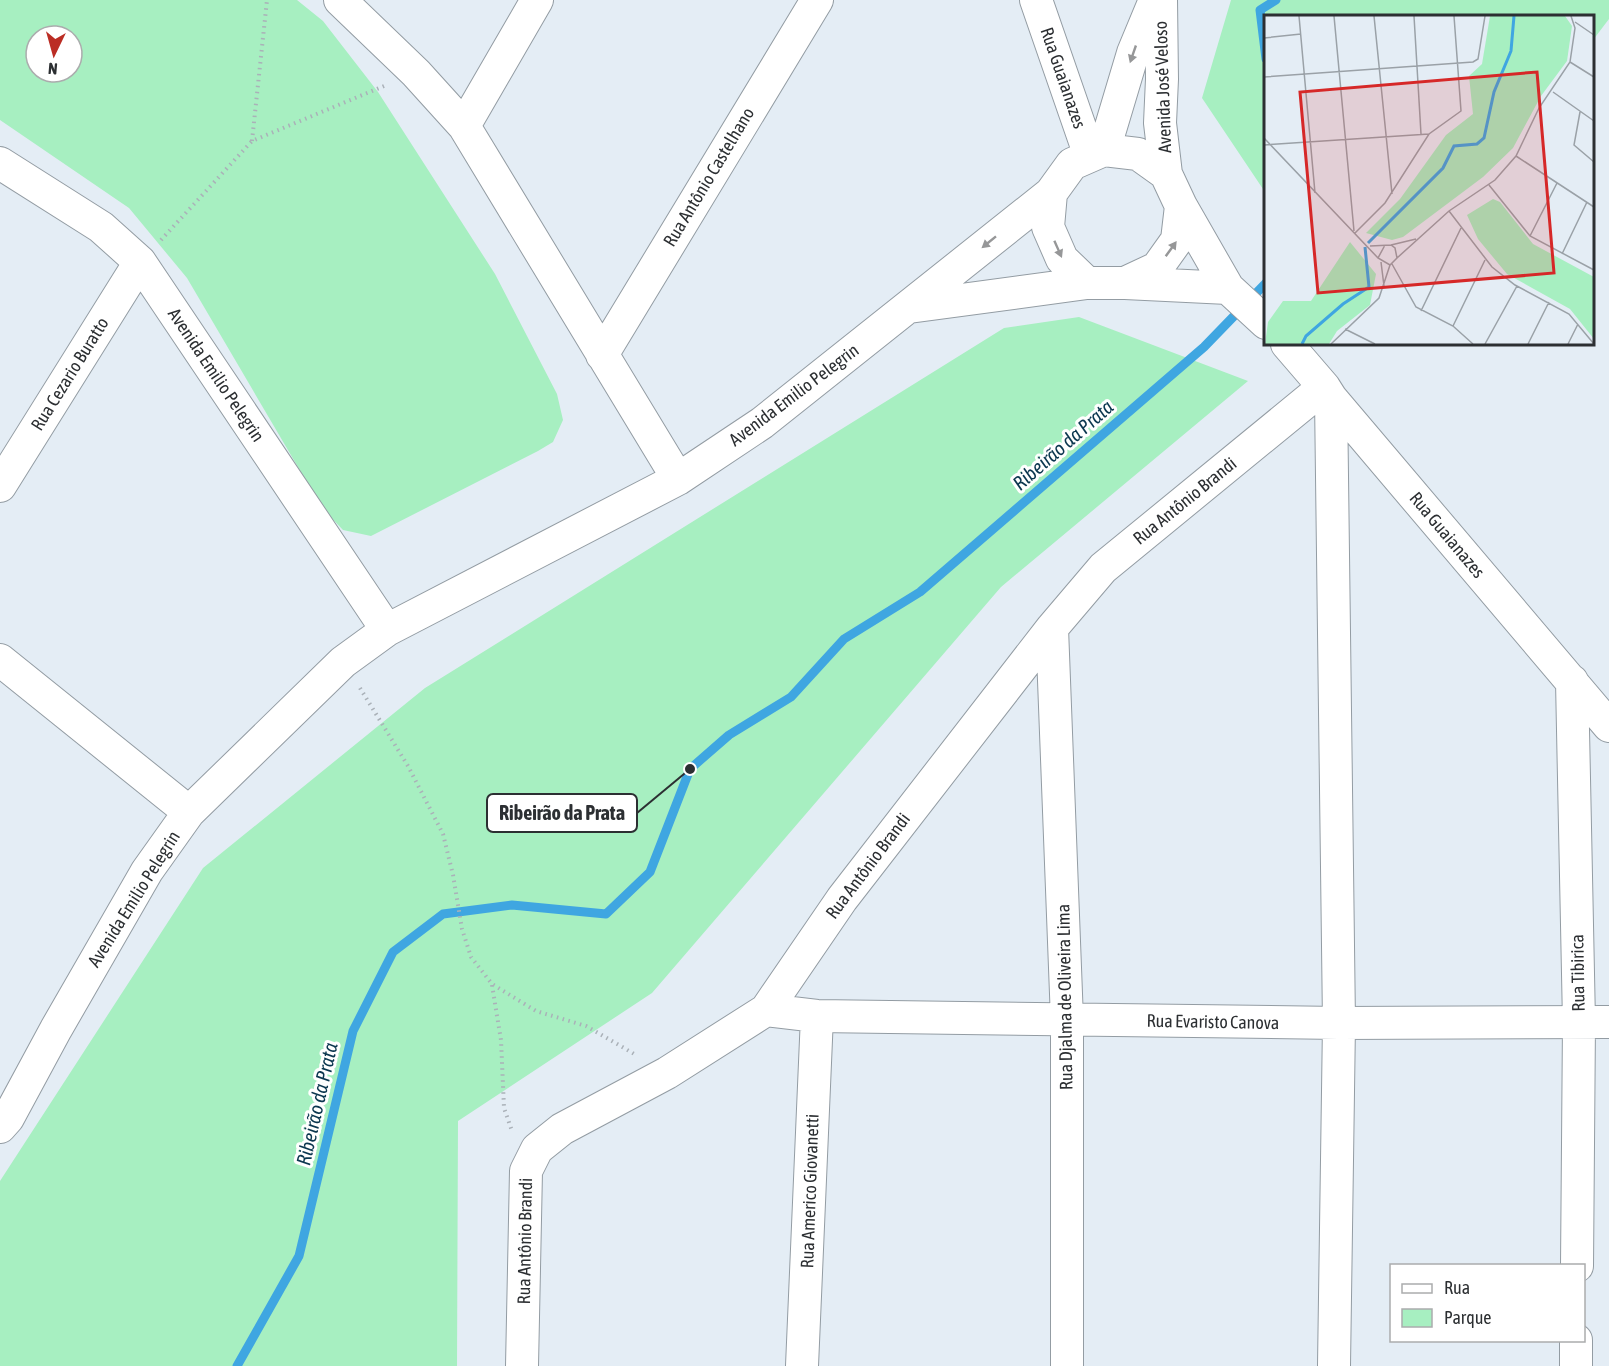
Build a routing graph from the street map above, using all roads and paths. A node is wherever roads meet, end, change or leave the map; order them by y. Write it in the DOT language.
graph roads {
  1 [pos="267,0"];
  2 [pos="340,0"];
  3 [pos="537,0"];
  4 [pos="816,0"];
  5 [pos="1036,0"];
  6 [pos="1155,0"];
  7 [pos="1161,0"];
  8 [pos="416,73"];
  9 [pos="464,126"];
  10 [pos="252,141"];
  11 [pos="1097,153"];
  12 [pos="0,164"];
  13 [pos="1166,174"];
  14 [pos="1051,193"];
  15 [pos="1181,206"];
  16 [pos="140,262"];
  17 [pos="1125,283"];
  18 [pos="1088,284"];
  19 [pos="1234,294"];
  20 [pos="908,308"];
  21 [pos="1264,321"];
  22 [pos="1289,345"];
  23 [pos="602,355"];
  24 [pos="1328,393"];
  25 [pos="678,479"];
  26 [pos="0,486"];
  27 [pos="1052,628"];
  28 [pos="387,630"];
  29 [pos="0,660"];
  30 [pos="344,662"];
  31 [pos="1572,681"];
  32 [pos="1609,726"];
  33 [pos="189,812"];
  34 [pos="492,984"];
  35 [pos="766,1010"];
  36 [pos="817,1016"];
  37 [pos="1067,1020"];
  38 [pos="1594,1022"];
  39 [pos="1338,1023"];
  40 [pos="667,1073"];
  41 [pos="0,1127"];
  42 [pos="526,1171"];
  43 [pos="1577,1264"];
  44 [pos="1576,1342"];
  45 [pos="522,1366"];
  46 [pos="802,1366"];
  47 [pos="1067,1366"];
  48 [pos="1334,1366"];
  49 [pos="1576,1366"];
  1 -- 10 [label="path"];
  2 -- 8 [label="street"];
  3 -- 9 [label="street"];
  4 -- 23 [label="street, Rua Antônio Castelhano"];
  5 -- 11 [label="street, Rua Guaianazes"];
  6 -- 11 [label="street, Avenida José Veloso, one-way"];
  7 -- 13 [label="street, Avenida José Veloso"];
  8 -- 9 [label="street"];
  8 -- 10 [label="path"];
  9 -- 23 [label="street"];
  10 -- 16 [label="path"];
  11 -- 13 [label="street"];
  11 -- 14 [label="street"];
  12 -- 16 [label="street, Avenida Emilio Pelegrin"];
  13 -- 15 [label="street"];
  14 -- 18 [label="street, one-way"];
  14 -- 20 [label="street, Avenida Emilio Pelegrin, one-way"];
  17 -- 15 [label="street, one-way"];
  15 -- 19 [label="street"];
  16 -- 26 [label="street, Rua Cezario Buratto"];
  16 -- 28 [label="street, Avenida Emilio Pelegrin"];
  17 -- 18 [label="street"];
  17 -- 19 [label="street"];
  18 -- 20 [label="street"];
  19 -- 21 [label="street"];
  20 -- 25 [label="street, Avenida Emilio Pelegrin"];
  22 -- 24 [label="street, Rua Guaianazes"];
  23 -- 25 [label="street"];
  24 -- 27 [label="street, Rua Antônio Brandi"];
  24 -- 31 [label="street, Rua Guaianazes"];
  24 -- 39 [label="street"];
  25 -- 28 [label="street, Avenida Emilio Pelegrin"];
  27 -- 35 [label="street, Rua Antônio Brandi"];
  27 -- 37 [label="street, Rua Djalma de Oliveira Lima"];
  28 -- 30 [label="street, Avenida Emilio Pelegrin"];
  29 -- 33 [label="street"];
  30 -- 33 [label="street, Avenida Emilio Pelegrin"];
  30 -- 34 [label="path"];
  31 -- 32 [label="street, Rua Guaianazes"];
  31 -- 38 [label="street, Rua Tibirica"];
  33 -- 41 [label="street, Avenida Emilio Pelegrin"];
  34 -- 40 [label="path"];
  34 -- 42 [label="path"];
  35 -- 36 [label="street, Rua Evaristo Canova"];
  35 -- 40 [label="street, Rua Antônio Brandi"];
  36 -- 37 [label="street, Rua Evaristo Canova"];
  36 -- 46 [label="street, Rua Americo Giovanetti"];
  37 -- 39 [label="street, Rua Evaristo Canova"];
  37 -- 47 [label="street, Rua Djalma de Oliveira Lima"];
  38 -- 39 [label="street, Rua Evaristo Canova"];
  38 -- 43 [label="street, Rua Tibirica"];
  39 -- 48 [label="street"];
  40 -- 42 [label="street, Rua Antônio Brandi"];
  42 -- 45 [label="street, Rua Antônio Brandi"];
  44 -- 49 [label="street"];
}
